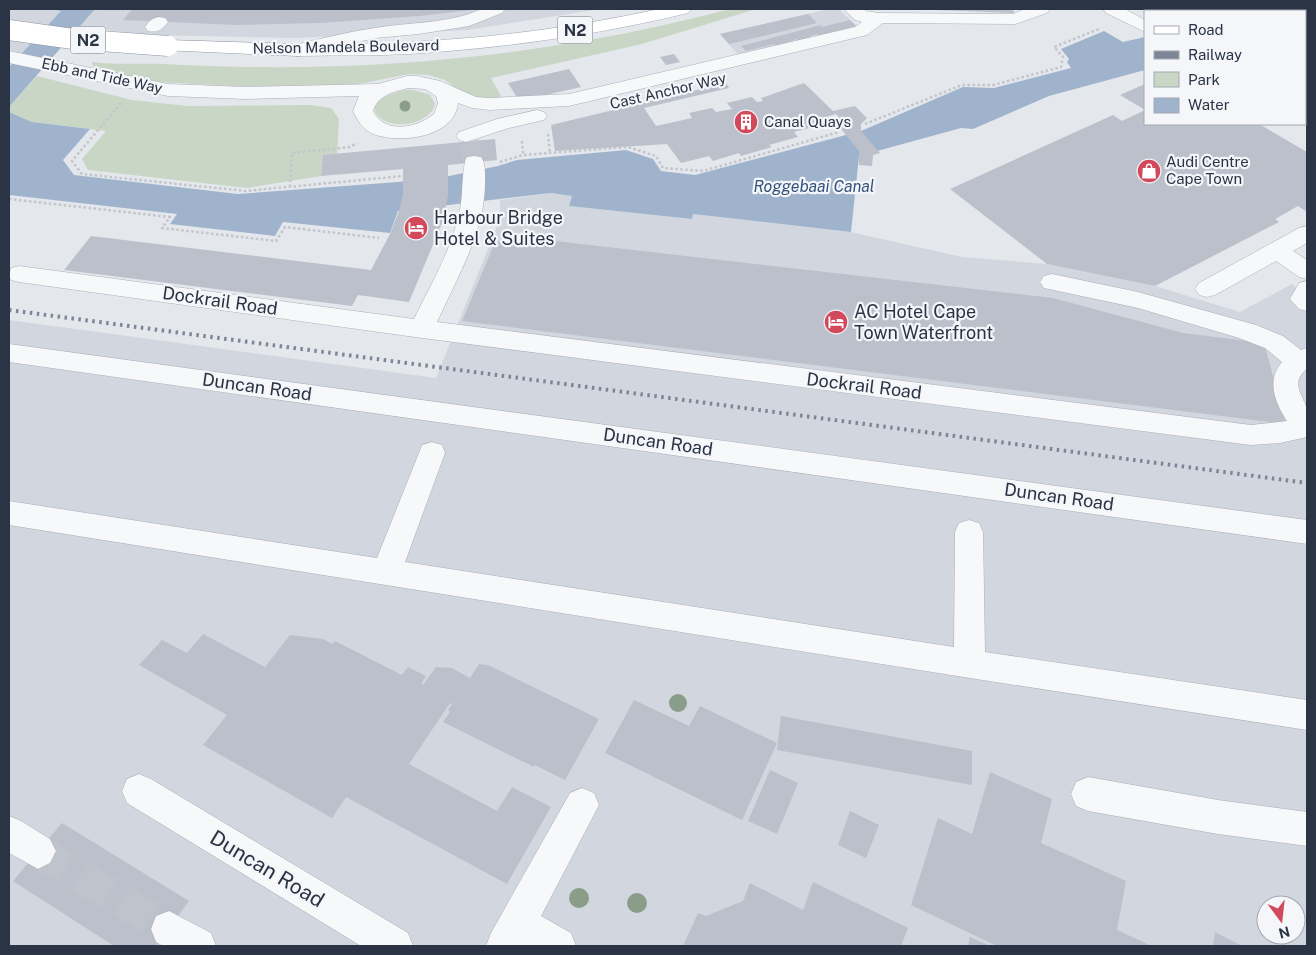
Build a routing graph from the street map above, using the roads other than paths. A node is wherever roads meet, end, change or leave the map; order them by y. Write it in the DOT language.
graph roads {
  1 [pos="496,9"];
  2 [pos="682,9"];
  3 [pos="853,9"];
  4 [pos="1041,9"];
  5 [pos="1112,9"];
  6 [pos="879,18"];
  7 [pos="1144,26"];
  8 [pos="9,30"];
  9 [pos="298,50"];
  10 [pos="10,57"];
  11 [pos="798,61"];
  12 [pos="379,90"];
  13 [pos="285,92"];
  14 [pos="447,103"];
  15 [pos="362,112"];
  16 [pos="537,116"];
  17 [pos="423,129"];
  18 [pos="476,154"];
  19 [pos="1307,233"];
  20 [pos="1276,250"];
  21 [pos="1307,271"];
  22 [pos="19,274"];
  23 [pos="1052,282"];
  24 [pos="1207,289"];
  25 [pos="1307,289"];
  26 [pos="1307,303"];
  27 [pos="422,328"];
  28 [pos="9,353"];
  29 [pos="1303,359"];
  30 [pos="1307,426"];
  31 [pos="432,453"];
  32 [pos="9,513"];
  33 [pos="969,532"];
  34 [pos="1307,532"];
  35 [pos="386,573"];
  36 [pos="970,664"];
  37 [pos="1307,715"];
  38 [pos="139,791"];
  39 [pos="1088,794"];
  40 [pos="582,805"];
  41 [pos="1307,829"];
  42 [pos="9,833"];
  43 [pos="38,851"];
  44 [pos="511,935"];
  45 [pos="395,946"];
  46 [pos="558,946"];
  1 -- 9 [label="street"];
  2 -- 9 [label="main road, Nelson Mandela Boulevard / N2"];
  3 -- 6 [label="street"];
  4 -- 6 [label="street"];
  5 -- 7 [label="street"];
  6 -- 14 [label="street"];
  8 -- 9 [label="main road, Nelson Mandela Boulevard / N2, bridge"];
  10 -- 13 [label="street, Ebb and Tide Way"];
  11 -- 16 [label="street, Cast Anchor Way"];
  12 -- 13 [label="street, Ebb and Tide Way"];
  12 -- 14 [label="street, Cast Anchor Way"];
  12 -- 15 [label="street"];
  13 -- 15 [label="street, Ebb and Tide Way"];
  14 -- 16 [label="street, Cast Anchor Way"];
  14 -- 17 [label="street"];
  14 -- 18 [label="street"];
  15 -- 17 [label="street"];
  16 -- 18 [label="street, Cast Anchor Way"];
  17 -- 18 [label="street"];
  18 -- 27 [label="street"];
  19 -- 20 [label="street"];
  20 -- 21 [label="street"];
  20 -- 24 [label="street"];
  22 -- 27 [label="street, Dockrail Road"];
  23 -- 29 [label="street"];
  25 -- 26 [label="street"];
  27 -- 30 [label="street, Dockrail Road"];
  28 -- 34 [label="street, Duncan Road"];
  29 -- 30 [label="street, Dockrail Road"];
  31 -- 35 [label="street"];
  32 -- 35 [label="street"];
  33 -- 36 [label="street"];
  35 -- 36 [label="street"];
  36 -- 37 [label="street"];
  38 -- 45 [label="street, Duncan Road"];
  39 -- 41 [label="street"];
  40 -- 44 [label="street"];
  42 -- 43 [label="street"];
  44 -- 46 [label="street"];
}
